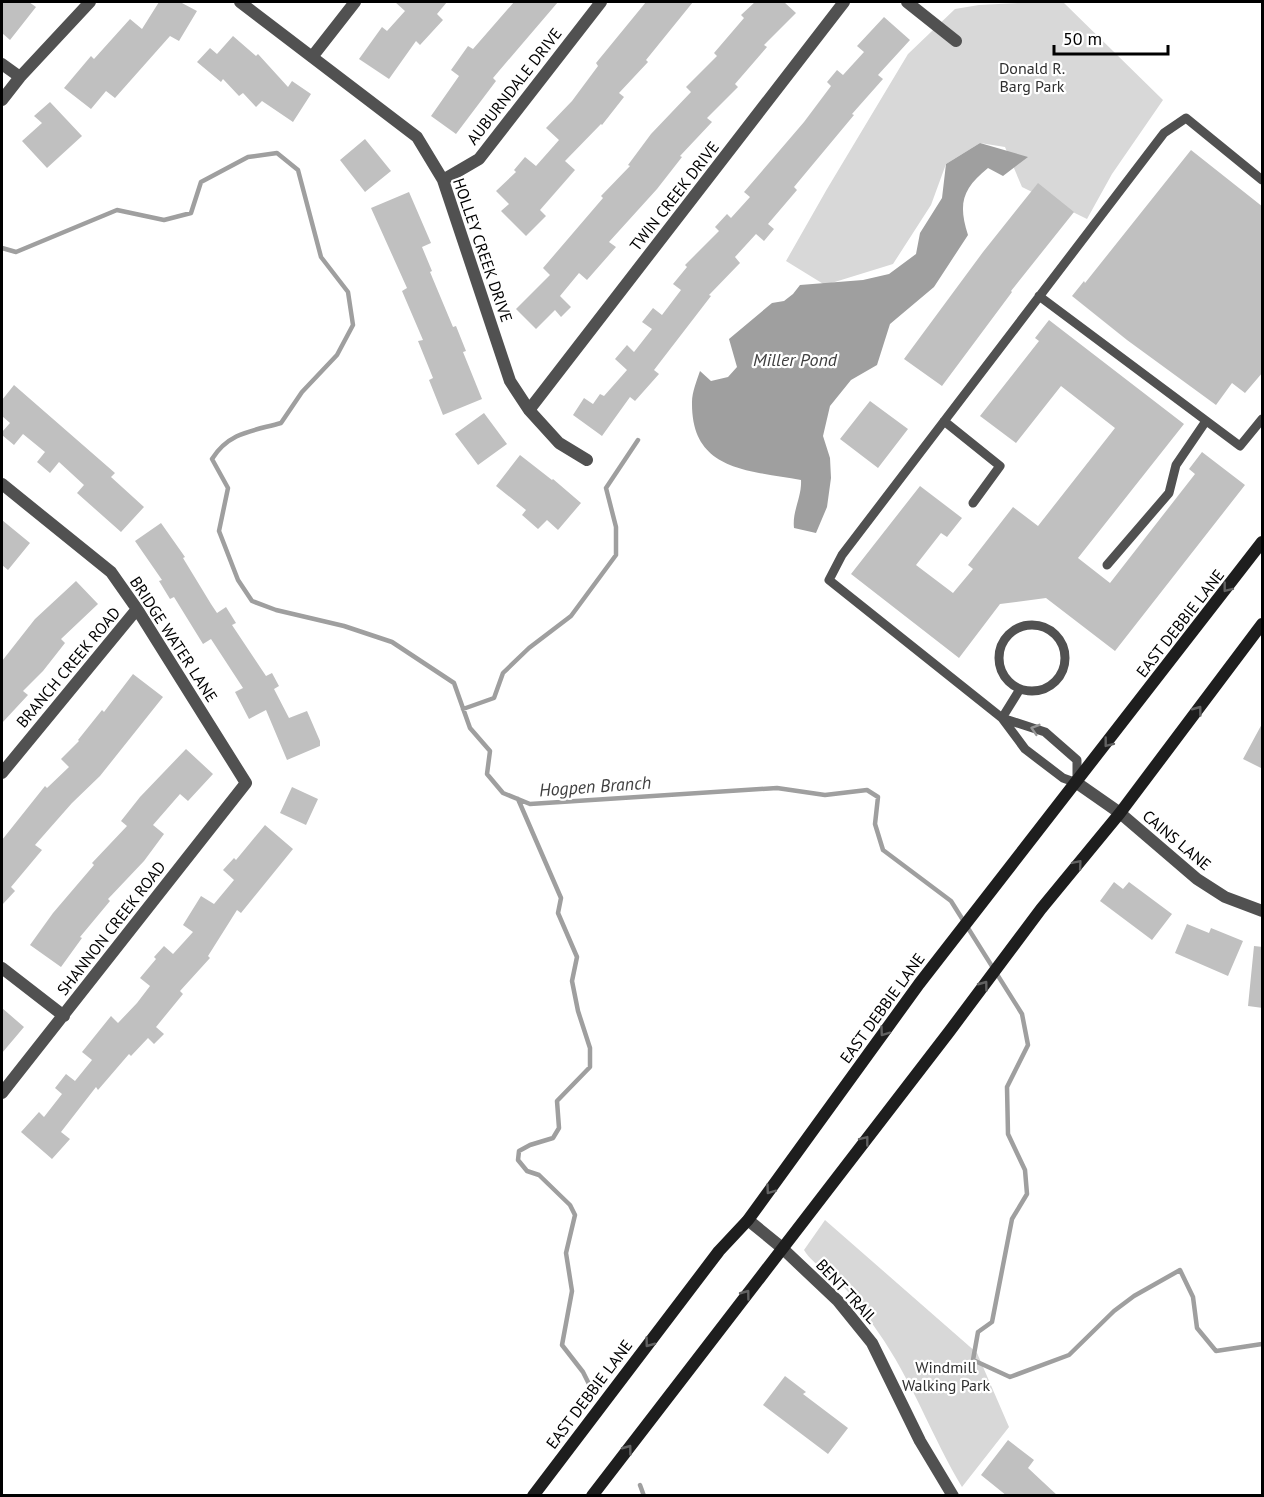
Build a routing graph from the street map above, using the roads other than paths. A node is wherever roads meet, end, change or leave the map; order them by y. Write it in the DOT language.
graph roads {
  1 [pos="90,2"];
  2 [pos="240,2"];
  3 [pos="355,2"];
  4 [pos="601,2"];
  5 [pos="844,2"];
  6 [pos="907,2"];
  7 [pos="956,41"];
  8 [pos="312,57"];
  9 [pos="2,64"];
  10 [pos="20,77"];
  11 [pos="2,100"];
  12 [pos="443,180"];
  13 [pos="1263,180"];
  14 [pos="1039,296"];
  15 [pos="529,410"];
  16 [pos="1263,419"];
  17 [pos="944,421"];
  18 [pos="1206,421"];
  19 [pos="587,460"];
  20 [pos="2,484"];
  21 [pos="973,503"];
  22 [pos="1263,542"];
  23 [pos="1107,565"];
  24 [pos="137,609"];
  25 [pos="1263,624"];
  26 [pos="1020,689"];
  27 [pos="1002,718"];
  28 [pos="2,773"];
  29 [pos="246,783"];
  30 [pos="1077,783"];
  31 [pos="1120,813"];
  32 [pos="1263,911"];
  33 [pos="2,968"];
  34 [pos="64,1016"];
  35 [pos="2,1093"];
  36 [pos="748,1220"];
  37 [pos="782,1247"];
  38 [pos="533,1496"];
  39 [pos="592,1496"];
  40 [pos="953,1496"];
  1 -- 10 [label="street"];
  2 -- 8 [label="street, HOLLEY CREEK DRIVE"];
  3 -- 8 [label="street"];
  4 -- 12 [label="street, AUBURNDALE DRIVE"];
  5 -- 15 [label="street, TWIN CREEK DRIVE"];
  6 -- 7 [label="street"];
  8 -- 12 [label="street, HOLLEY CREEK DRIVE"];
  9 -- 10 [label="street"];
  10 -- 11 [label="street"];
  12 -- 15 [label="street, HOLLEY CREEK DRIVE"];
  13 -- 14 [label="lane"];
  14 -- 17 [label="lane"];
  14 -- 18 [label="lane"];
  15 -- 19 [label="street, HOLLEY CREEK DRIVE"];
  16 -- 18 [label="lane"];
  17 -- 21 [label="lane"];
  17 -- 27 [label="lane"];
  18 -- 23 [label="lane"];
  20 -- 24 [label="street, BRIDGE WATER LANE"];
  22 -- 30 [label="main road, EAST DEBBIE LANE, one-way"];
  24 -- 28 [label="street, BRANCH CREEK ROAD"];
  24 -- 29 [label="street, BRIDGE WATER LANE"];
  31 -- 25 [label="main road, one-way"];
  26 -- 26 [label="lane"];
  26 -- 27 [label="lane"];
  27 -- 30 [label="lane"];
  30 -- 27 [label="lane, one-way"];
  29 -- 34 [label="street, SHANNON CREEK ROAD"];
  30 -- 31 [label="street, CAINS LANE"];
  30 -- 36 [label="main road, EAST DEBBIE LANE, one-way"];
  31 -- 32 [label="street, CAINS LANE"];
  37 -- 31 [label="main road, one-way"];
  33 -- 34 [label="street"];
  34 -- 35 [label="street, SHANNON CREEK ROAD"];
  36 -- 37 [label="street, BENT TRAIL"];
  36 -- 38 [label="main road, EAST DEBBIE LANE, one-way"];
  39 -- 37 [label="main road, one-way"];
  37 -- 40 [label="street, BENT TRAIL"];
}
